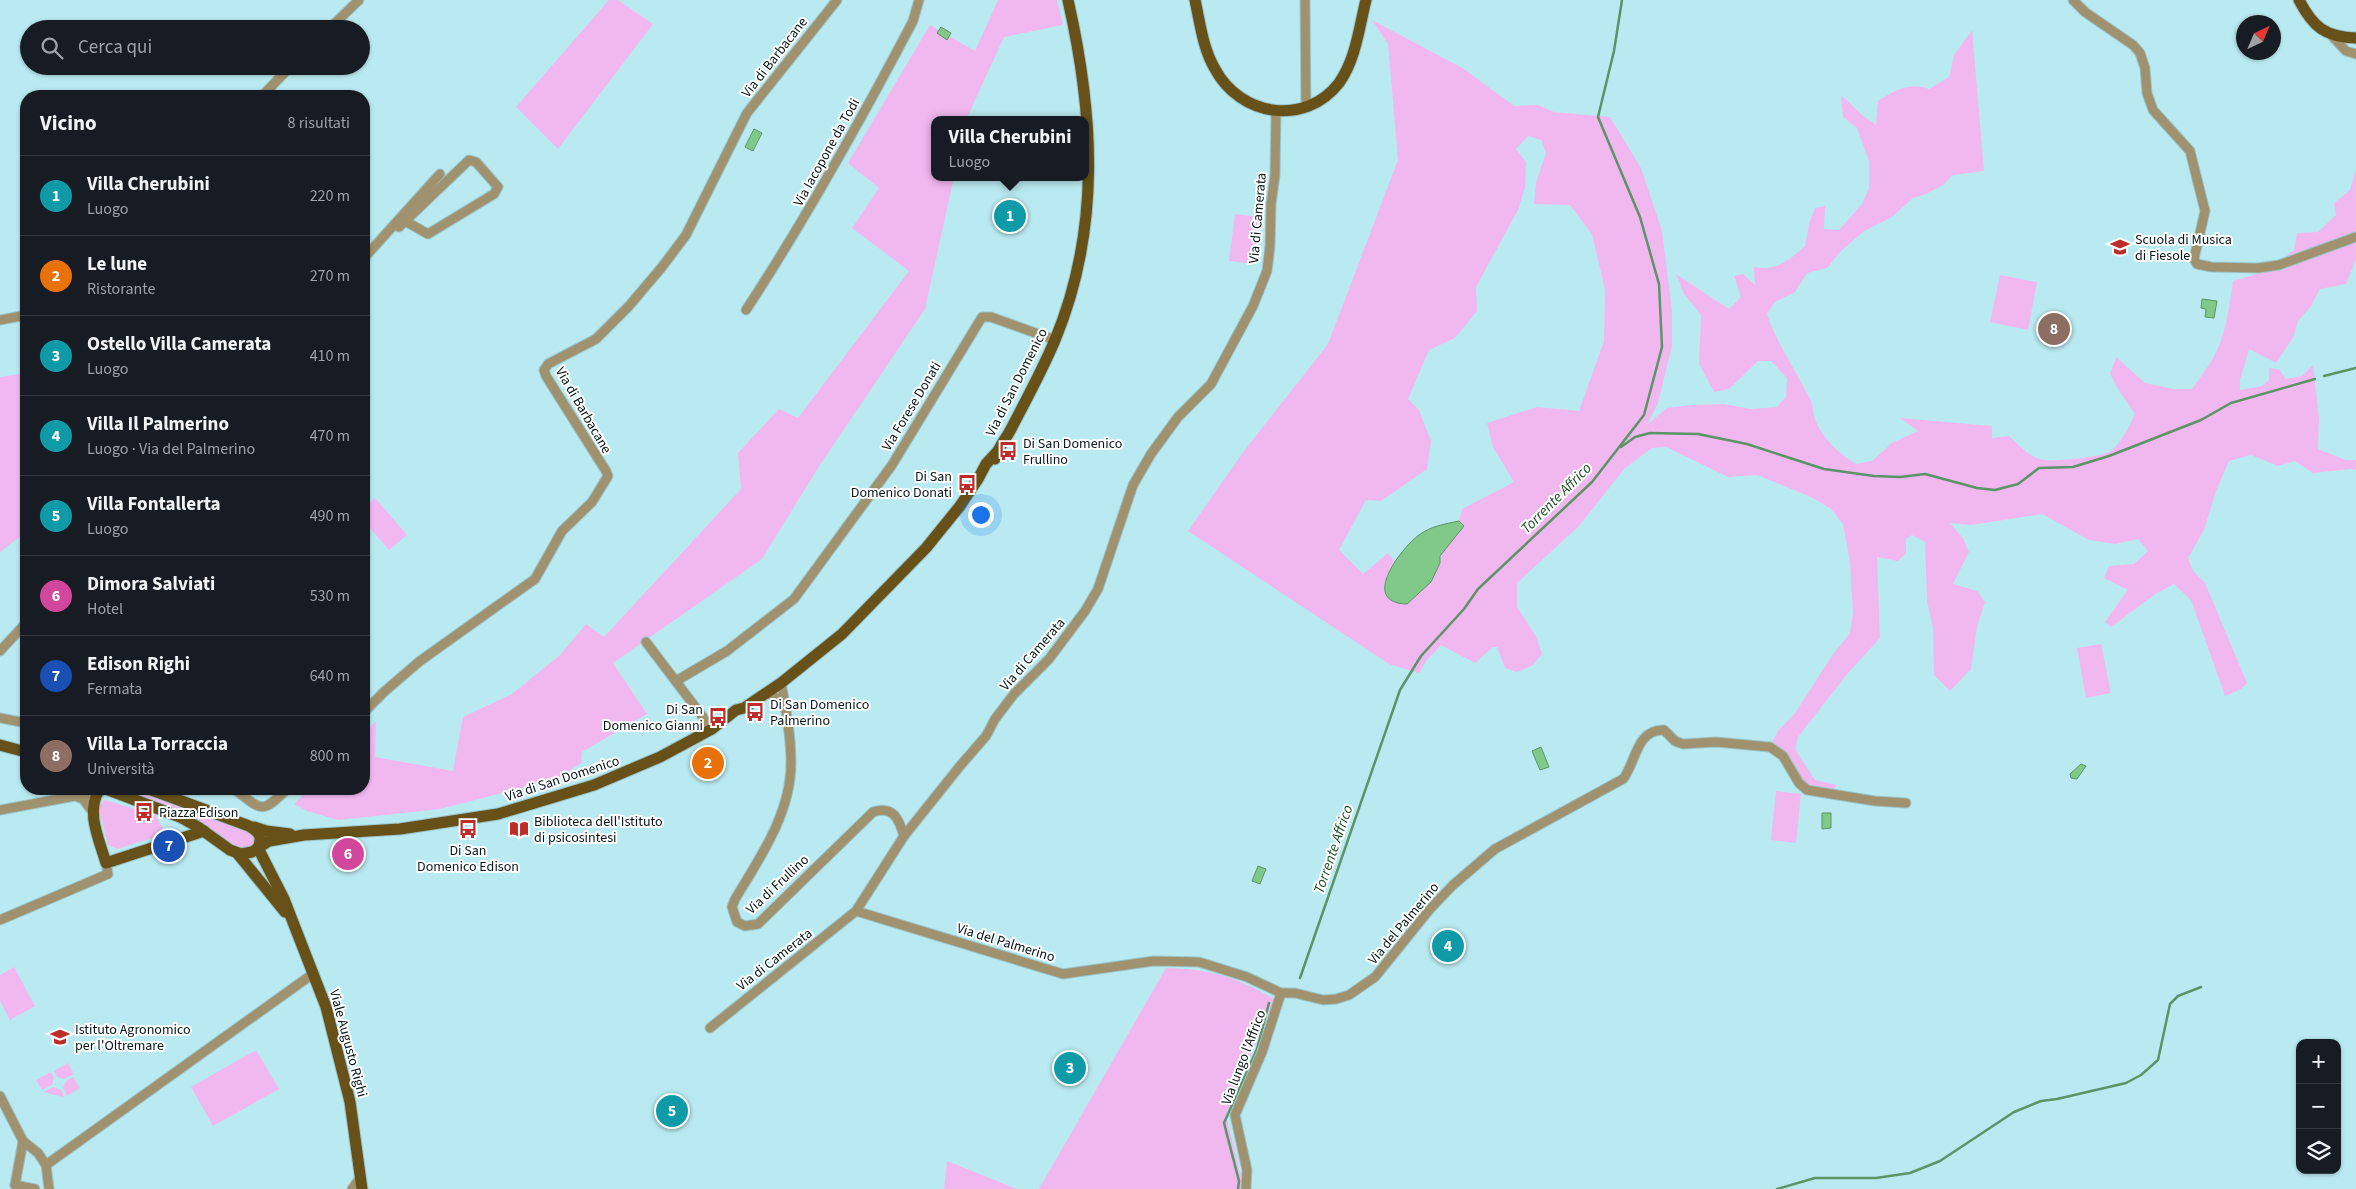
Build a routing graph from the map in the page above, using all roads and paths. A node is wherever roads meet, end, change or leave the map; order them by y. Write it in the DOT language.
graph roads {
  1 [pos="359,0"];
  2 [pos="837,0"];
  3 [pos="919,0"];
  4 [pos="1068,0"];
  5 [pos="1195,0"];
  6 [pos="1305,0"];
  7 [pos="1366,0"];
  8 [pos="2073,0"];
  9 [pos="2299,0"];
  10 [pos="338,20"];
  11 [pos="2330,34"];
  12 [pos="2356,38"];
  13 [pos="2356,54"];
  14 [pos="282,75"];
  15 [pos="268,90"];
  16 [pos="1306,106"];
  17 [pos="1276,112"];
  18 [pos="1088,116"];
  19 [pos="440,174"];
  20 [pos="1088,181"];
  21 [pos="405,221"];
  22 [pos="395,224"];
  23 [pos="2356,237"];
  24 [pos="370,251"];
  25 [pos="746,310"];
  26 [pos="20,316"];
  27 [pos="0,320"];
  28 [pos="1055,340"];
  29 [pos="20,629"];
  30 [pos="646,642"];
  31 [pos="0,651"];
  32 [pos="676,681"];
  33 [pos="781,683"];
  34 [pos="768,692"];
  35 [pos="370,706"];
  36 [pos="786,711"];
  37 [pos="0,718"];
  38 [pos="20,722"];
  39 [pos="712,728"];
  40 [pos="0,744"];
  41 [pos="20,750"];
  42 [pos="87,795"];
  43 [pos="96,795"];
  44 [pos="122,795"];
  45 [pos="165,795"];
  46 [pos="242,795"];
  47 [pos="281,795"];
  48 [pos="1906,803"];
  49 [pos="0,810"];
  50 [pos="92,811"];
  51 [pos="249,826"];
  52 [pos="204,830"];
  53 [pos="304,835"];
  54 [pos="904,836"];
  55 [pos="258,848"];
  56 [pos="237,853"];
  57 [pos="107,869"];
  58 [pos="856,911"];
  59 [pos="0,920"];
  60 [pos="290,920"];
  61 [pos="314,973"];
  62 [pos="1281,994"];
  63 [pos="710,1028"];
  64 [pos="0,1096"];
  65 [pos="23,1142"];
  66 [pos="46,1165"];
  67 [pos="361,1184"];
  68 [pos="12,1187"];
  69 [pos="35,1189"];
  70 [pos="49,1189"];
  71 [pos="352,1189"];
  72 [pos="1246,1189"];
  1 -- 10 [label="street"];
  2 -- 35 [label="street, Via di Barbacane"];
  3 -- 25 [label="street, Via Iacopone da Todi"];
  4 -- 18 [label="main road, Via di San Domenico"];
  5 -- 17 [label="main road"];
  6 -- 16 [label="street"];
  7 -- 16 [label="main road"];
  8 -- 23 [label="street"];
  9 -- 11 [label="main road"];
  11 -- 12 [label="main road"];
  11 -- 13 [label="street"];
  14 -- 15 [label="street"];
  16 -- 17 [label="main road"];
  17 -- 54 [label="street, Via di Camerata"];
  19 -- 22 [label="street"];
  20 -- 28 [label="main road, Via di San Domenico"];
  21 -- 21 [label="street"];
  21 -- 22 [label="street"];
  22 -- 24 [label="street"];
  26 -- 27 [label="street"];
  28 -- 32 [label="street, Via Forese Donati"];
  28 -- 33 [label="main road, Via di San Domenico"];
  29 -- 31 [label="street"];
  30 -- 32 [label="street"];
  32 -- 39 [label="street"];
  33 -- 34 [label="main road, Via di San Domenico"];
  33 -- 36 [label="street, Via di Frullino"];
  34 -- 36 [label="street"];
  34 -- 39 [label="main road, Via di San Domenico"];
  36 -- 54 [label="street, Via di Frullino"];
  37 -- 38 [label="street"];
  39 -- 53 [label="main road, Via di San Domenico"];
  40 -- 41 [label="main road"];
  42 -- 50 [label="street"];
  43 -- 50 [label="main road"];
  44 -- 52 [label="main road, Viale Augusto Righi"];
  45 -- 51 [label="main road, Via di San Domenico"];
  46 -- 47 [label="street"];
  48 -- 62 [label="street, Via del Palmerino"];
  49 -- 50 [label="street"];
  50 -- 57 [label="main road"];
  51 -- 53 [label="main road, Via di San Domenico"];
  51 -- 55 [label="main road, Viale Augusto Righi"];
  52 -- 56 [label="main road, Viale Augusto Righi"];
  52 -- 57 [label="main road"];
  53 -- 55 [label="main road, Via di San Domenico"];
  54 -- 58 [label="street, Via di Camerata"];
  55 -- 56 [label="main road, Via di San Domenico"];
  55 -- 60 [label="main road, Viale Augusto Righi"];
  56 -- 60 [label="main road, Viale Augusto Righi"];
  57 -- 59 [label="street"];
  58 -- 62 [label="street, Via del Palmerino"];
  58 -- 63 [label="street, Via di Camerata"];
  60 -- 61 [label="main road, Viale Augusto Righi"];
  61 -- 66 [label="street"];
  61 -- 67 [label="main road, Viale Augusto Righi"];
  62 -- 72 [label="street, Via lungo l'Affrico"];
  64 -- 65 [label="street"];
  65 -- 66 [label="street"];
  65 -- 68 [label="street"];
  66 -- 70 [label="street"];
  67 -- 71 [label="street, Viale Augusto Righi"];
  68 -- 69 [label="street"];
}
